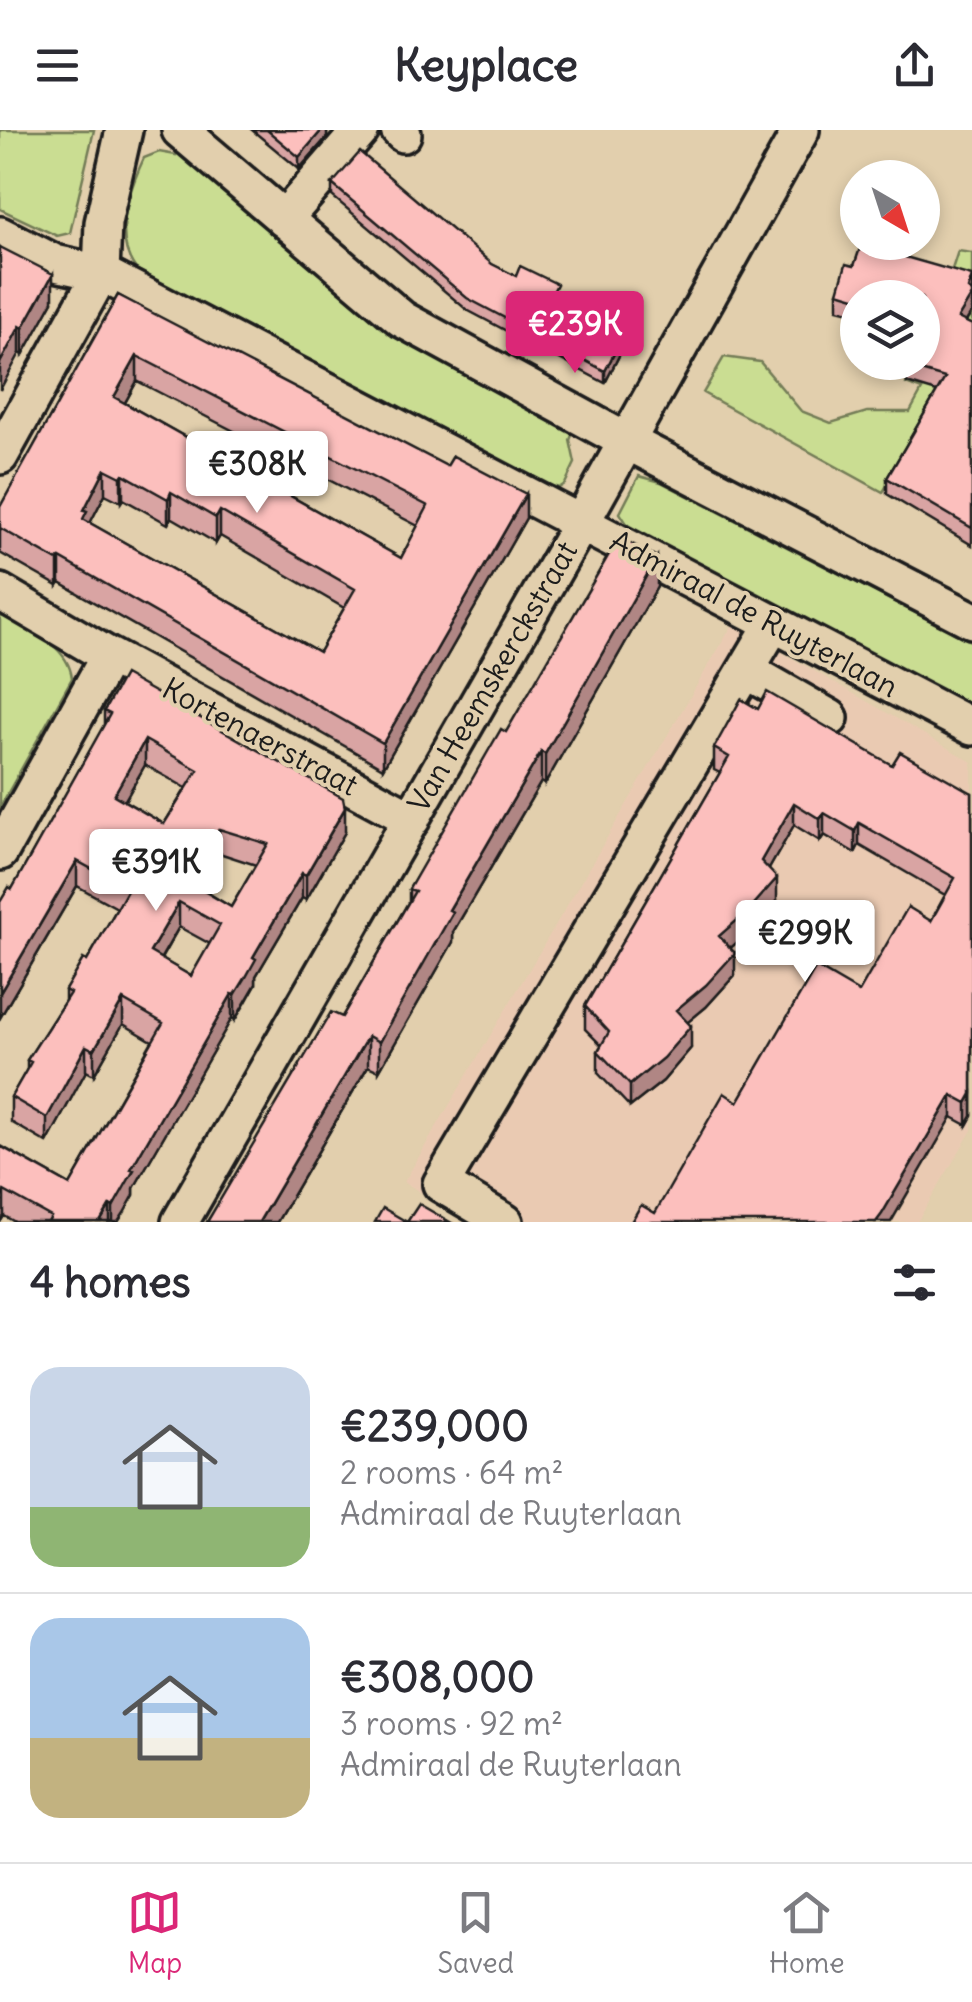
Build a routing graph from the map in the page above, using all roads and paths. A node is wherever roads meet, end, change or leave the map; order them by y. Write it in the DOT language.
graph roads {
  1 [pos="124,130"];
  2 [pos="180,130"];
  3 [pos="361,130"];
  4 [pos="800,130"];
  5 [pos="284,218"];
  6 [pos="0,235"];
  7 [pos="101,273"];
  8 [pos="626,441"];
  9 [pos="0,456"];
  10 [pos="581,523"];
  11 [pos="0,592"];
  12 [pos="972,620"];
  13 [pos="773,624"];
  14 [pos="109,656"];
  15 [pos="746,670"];
  16 [pos="830,718"];
  17 [pos="972,727"];
  18 [pos="412,819"];
  19 [pos="0,852"];
  20 [pos="180,1222"];
  21 [pos="505,1222"];
  1 -- 7 [label="street"];
  2 -- 5 [label="street"];
  3 -- 5 [label="street"];
  4 -- 8 [label="street, Van Heemskerckstraat"];
  5 -- 8 [label="street"];
  6 -- 7 [label="street, Admiraal de Ruyterlaan"];
  7 -- 9 [label="street"];
  7 -- 10 [label="street, Admiraal de Ruyterlaan"];
  8 -- 10 [label="street, Van Heemskerckstraat"];
  8 -- 12 [label="street"];
  10 -- 13 [label="street, Admiraal de Ruyterlaan"];
  10 -- 18 [label="street, Van Heemskerckstraat"];
  11 -- 14 [label="street, Kortenaerstraat"];
  13 -- 15 [label="street"];
  13 -- 17 [label="street, Admiraal de Ruyterlaan"];
  14 -- 18 [label="street, Kortenaerstraat"];
  14 -- 19 [label="street"];
  15 -- 16 [label="street"];
  15 -- 21 [label="street"];
  18 -- 20 [label="street, Van Heemskerckstraat"];
}
